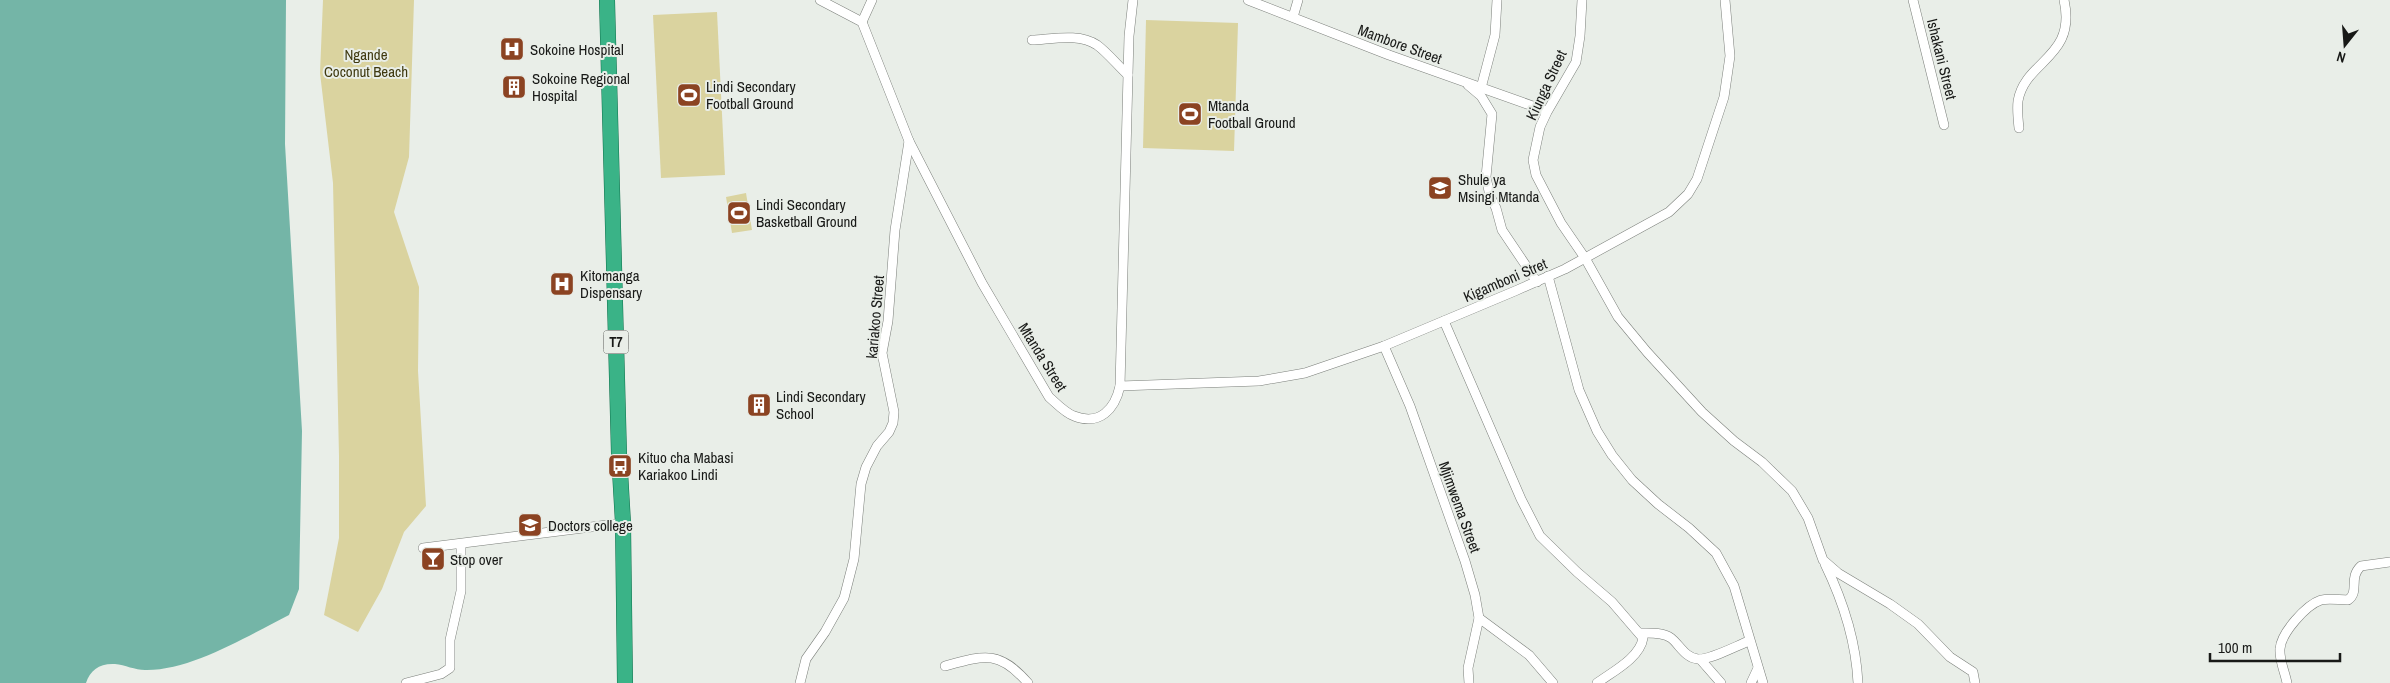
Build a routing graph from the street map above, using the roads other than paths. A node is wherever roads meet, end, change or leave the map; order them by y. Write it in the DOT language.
graph roads {
  1 [pos="606,0"];
  2 [pos="820,0"];
  3 [pos="872,0"];
  4 [pos="1133,0"];
  5 [pos="1248,0"];
  6 [pos="1298,0"];
  7 [pos="1497,0"];
  8 [pos="1582,0"];
  9 [pos="1725,0"];
  10 [pos="1913,0"];
  11 [pos="2064,0"];
  12 [pos="1293,17"];
  13 [pos="862,22"];
  14 [pos="1032,40"];
  15 [pos="1128,75"];
  16 [pos="1465,82"];
  17 [pos="1481,88"];
  18 [pos="1544,110"];
  19 [pos="1944,125"];
  20 [pos="2019,128"];
  21 [pos="909,142"];
  22 [pos="1585,258"];
  23 [pos="1548,276"];
  24 [pos="1537,282"];
  25 [pos="1444,321"];
  26 [pos="1384,346"];
  27 [pos="1120,386"];
  28 [pos="623,523"];
  29 [pos="461,544"];
  30 [pos="423,548"];
  31 [pos="1823,560"];
  32 [pos="2390,562"];
  33 [pos="1479,618"];
  34 [pos="1640,633"];
  35 [pos="1749,641"];
  36 [pos="1700,659"];
  37 [pos="946,666"];
  38 [pos="1758,668"];
  39 [pos="406,683"];
  40 [pos="625,683"];
  41 [pos="800,683"];
  42 [pos="1028,683"];
  43 [pos="1469,683"];
  44 [pos="1553,683"];
  45 [pos="1597,683"];
  46 [pos="1721,683"];
  47 [pos="1751,683"];
  48 [pos="1763,683"];
  49 [pos="1858,683"];
  50 [pos="1976,683"];
  51 [pos="2287,683"];
  1 -- 28 [label="highway, T7"];
  2 -- 13 [label="street"];
  3 -- 13 [label="street"];
  4 -- 15 [label="street, Mtanda Street"];
  5 -- 12 [label="street, Mambore Street"];
  6 -- 12 [label="street"];
  7 -- 17 [label="street"];
  8 -- 22 [label="street, Kiunga Street"];
  9 -- 22 [label="street, Kigamboni Stret"];
  10 -- 19 [label="street, Ishakani Street"];
  11 -- 20 [label="street"];
  12 -- 16 [label="street, Mambore Street"];
  13 -- 21 [label="street, Mtanda Street"];
  14 -- 15 [label="street"];
  15 -- 27 [label="street, Mtanda Street"];
  16 -- 17 [label="street, Mambore Street"];
  16 -- 24 [label="street"];
  17 -- 18 [label="street, Mambore Street"];
  21 -- 27 [label="street, Mtanda Street"];
  21 -- 41 [label="street, kariakoo Street"];
  22 -- 23 [label="street, Kigamboni Stret"];
  22 -- 31 [label="street, Kiunga Street"];
  23 -- 24 [label="street, Kigamboni Stret"];
  23 -- 35 [label="street"];
  24 -- 25 [label="street, Kigamboni Stret"];
  25 -- 26 [label="street, Kigamboni Stret"];
  25 -- 34 [label="street"];
  26 -- 27 [label="street, Kigamboni Stret"];
  26 -- 33 [label="street, Mjimwema Street"];
  28 -- 29 [label="street"];
  28 -- 40 [label="highway, T7"];
  29 -- 30 [label="street"];
  29 -- 39 [label="street"];
  31 -- 49 [label="street, Kiunga Street"];
  31 -- 50 [label="street"];
  32 -- 51 [label="street"];
  33 -- 43 [label="street, Mjimwema Street"];
  33 -- 44 [label="street"];
  34 -- 36 [label="street"];
  34 -- 45 [label="street"];
  35 -- 36 [label="street"];
  35 -- 38 [label="street"];
  36 -- 46 [label="street"];
  37 -- 42 [label="street"];
  38 -- 47 [label="street"];
  38 -- 48 [label="street"];
}
